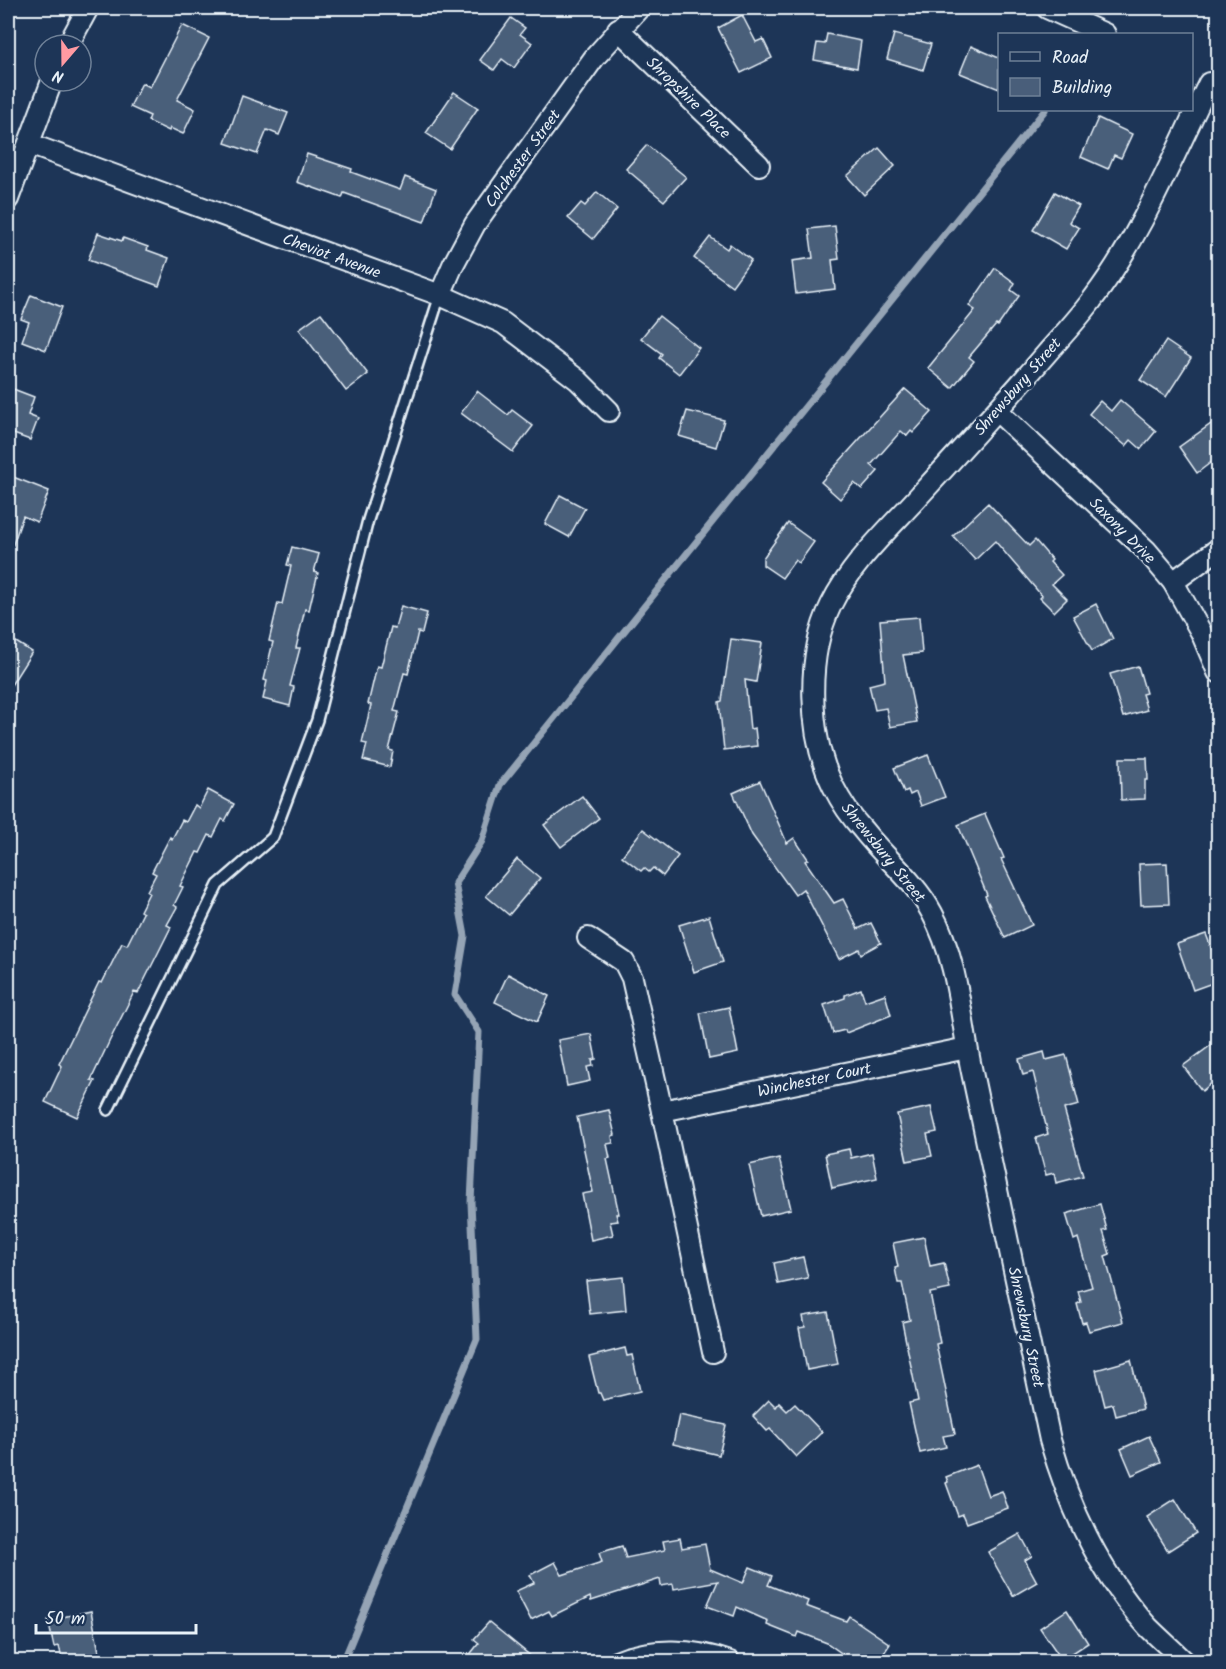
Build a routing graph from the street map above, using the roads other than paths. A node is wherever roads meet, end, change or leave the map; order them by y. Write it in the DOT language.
graph roads {
  1 [pos="88,8"];
  2 [pos="639,8"];
  3 [pos="1047,8"];
  4 [pos="618,29"];
  5 [pos="74,33"];
  6 [pos="1103,33"];
  7 [pos="1206,82"];
  8 [pos="48,93"];
  9 [pos="1193,110"];
  10 [pos="1193,111"];
  11 [pos="29,144"];
  12 [pos="759,165"];
  13 [pos="8,200"];
  14 [pos="440,295"];
  15 [pos="609,411"];
  16 [pos="997,411"];
  17 [pos="1218,549"];
  18 [pos="1173,582"];
  19 [pos="1218,672"];
  20 [pos="588,938"];
  21 [pos="967,1048"];
  22 [pos="108,1110"];
  23 [pos="662,1111"];
  24 [pos="713,1352"];
  25 [pos="616,1662"];
  26 [pos="730,1662"];
  27 [pos="1185,1662"];
  1 -- 5 [label="street"];
  2 -- 4 [label="street, Colchester Street"];
  3 -- 6 [label="street"];
  4 -- 12 [label="street, Shropshire Place"];
  4 -- 14 [label="street, Colchester Street"];
  7 -- 9 [label="street, Shrewsbury Street"];
  8 -- 11 [label="street"];
  10 -- 16 [label="street, Shrewsbury Street"];
  11 -- 13 [label="street"];
  11 -- 14 [label="street, Cheviot Avenue"];
  14 -- 15 [label="street, Cheviot Avenue"];
  14 -- 22 [label="lane"];
  16 -- 18 [label="street, Saxony Drive"];
  16 -- 21 [label="street, Shrewsbury Street"];
  17 -- 18 [label="street"];
  18 -- 19 [label="street, Saxony Drive"];
  20 -- 23 [label="street"];
  21 -- 23 [label="street, Winchester Court"];
  21 -- 27 [label="street, Shrewsbury Street"];
  23 -- 24 [label="street"];
  25 -- 26 [label="street"];
}
